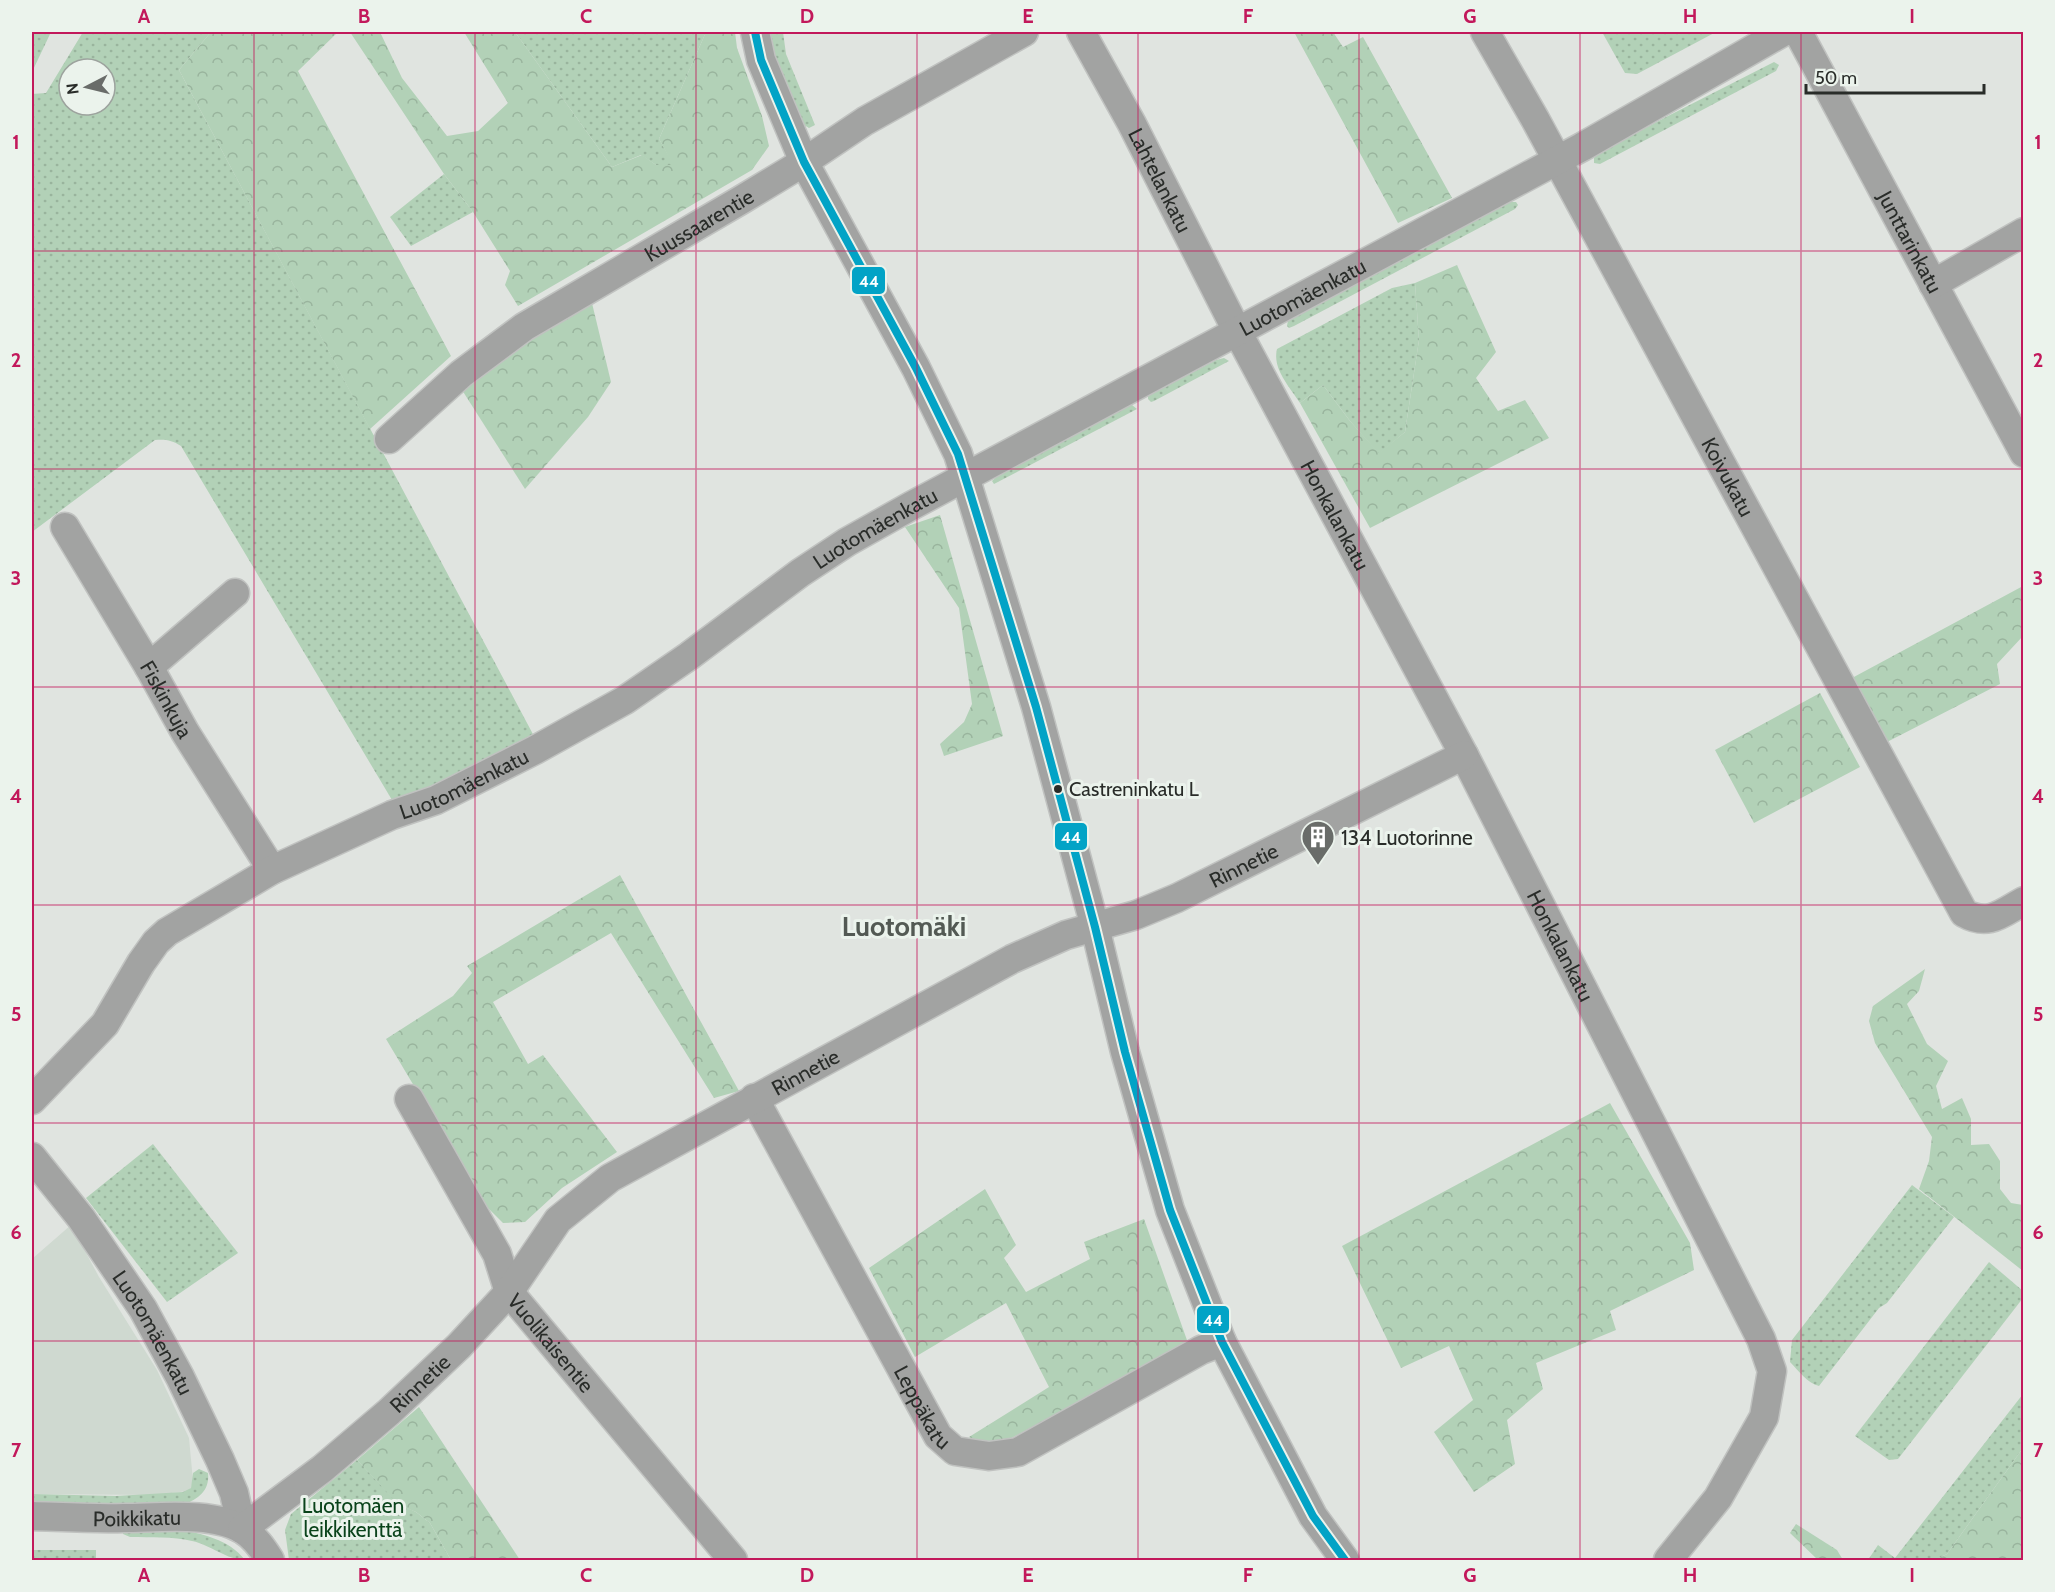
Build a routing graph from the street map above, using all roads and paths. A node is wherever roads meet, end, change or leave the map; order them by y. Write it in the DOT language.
graph roads {
  1 [pos="755,32"];
  2 [pos="1024,32"];
  3 [pos="1081,32"];
  4 [pos="1485,32"];
  5 [pos="1783,32"];
  6 [pos="1798,32"];
  7 [pos="1557,160"];
  8 [pos="804,162"];
  9 [pos="2024,232"];
  10 [pos="1933,284"];
  11 [pos="1237,331"];
  12 [pos="389,439"];
  13 [pos="2024,453"];
  14 [pos="967,477"];
  15 [pos="65,527"];
  16 [pos="235,593"];
  17 [pos="149,667"];
  18 [pos="1464,754"];
  19 [pos="272,870"];
  20 [pos="2024,901"];
  21 [pos="1095,927"];
  22 [pos="754,1098"];
  23 [pos="409,1099"];
  24 [pos="32,1100"];
  25 [pos="32,1157"];
  26 [pos="509,1292"];
  27 [pos="1222,1342"];
  28 [pos="32,1516"];
  29 [pos="242,1529"];
  30 [pos="270,1560"];
  31 [pos="733,1560"];
  32 [pos="1345,1560"];
  33 [pos="1668,1560"];
  1 -- 8 [label="street"];
  2 -- 8 [label="street, Kuussaarentie"];
  3 -- 11 [label="street, Lahtelankatu"];
  4 -- 7 [label="street, Koivukatu"];
  5 -- 7 [label="street, Luotomäenkatu"];
  6 -- 10 [label="street, Junttarinkatu"];
  7 -- 11 [label="street, Luotomäenkatu"];
  7 -- 20 [label="street, Koivukatu"];
  8 -- 12 [label="street, Kuussaarentie"];
  8 -- 14 [label="street"];
  9 -- 10 [label="street"];
  10 -- 13 [label="street, Junttarinkatu"];
  11 -- 14 [label="street, Luotomäenkatu"];
  11 -- 18 [label="street, Honkalankatu"];
  14 -- 19 [label="street, Luotomäenkatu"];
  14 -- 21 [label="street"];
  15 -- 17 [label="street, Fiskinkuja"];
  16 -- 17 [label="street"];
  17 -- 19 [label="street, Fiskinkuja"];
  18 -- 21 [label="street, Rinnetie"];
  18 -- 33 [label="street, Honkalankatu"];
  19 -- 24 [label="street, Luotomäenkatu"];
  21 -- 22 [label="street, Rinnetie"];
  21 -- 27 [label="street"];
  22 -- 26 [label="street, Rinnetie"];
  22 -- 27 [label="street, Leppäkatu"];
  23 -- 26 [label="street, Vuolikaisentie"];
  25 -- 29 [label="street, Luotomäenkatu"];
  26 -- 29 [label="street, Rinnetie"];
  26 -- 31 [label="street, Vuolikaisentie"];
  27 -- 32 [label="street"];
  28 -- 29 [label="street, Poikkikatu"];
  29 -- 30 [label="street"];
}
